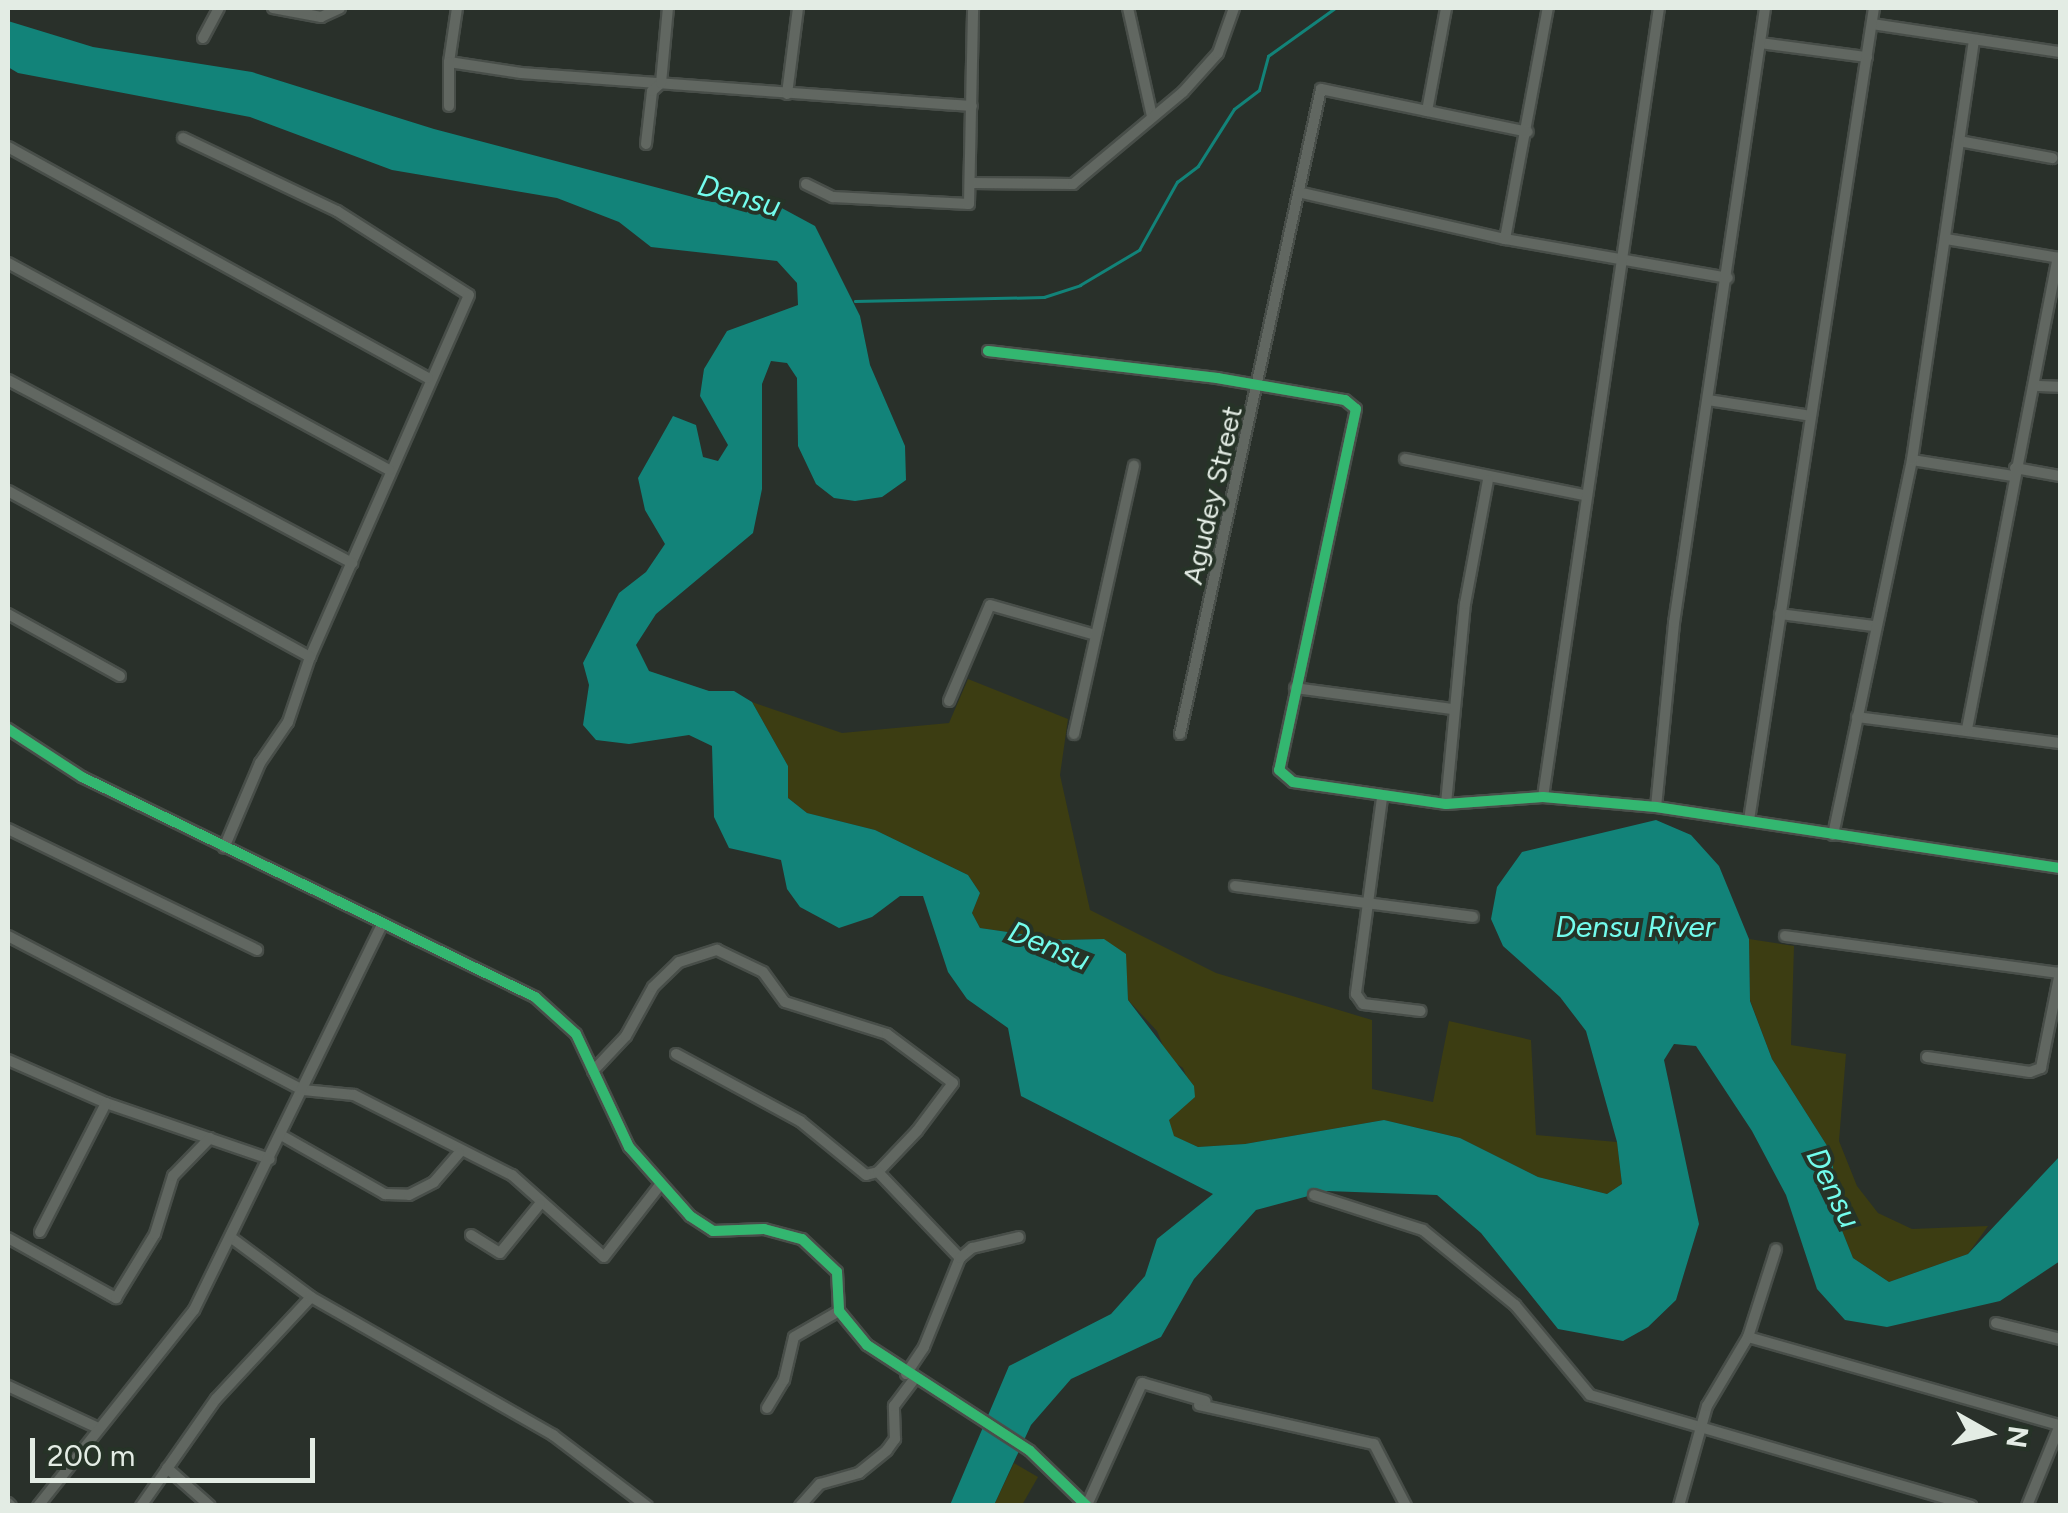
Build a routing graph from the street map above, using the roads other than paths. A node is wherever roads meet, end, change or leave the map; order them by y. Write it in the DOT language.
graph roads {
  1 [pos="219,8"];
  2 [pos="272,8"];
  3 [pos="340,8"];
  4 [pos="457,8"];
  5 [pos="668,8"];
  6 [pos="798,8"];
  7 [pos="965,8"];
  8 [pos="973,8"];
  9 [pos="1128,8"];
  10 [pos="1234,8"];
  11 [pos="1446,8"];
  12 [pos="1548,8"];
  13 [pos="1658,8"];
  14 [pos="1765,8"];
  15 [pos="1874,8"];
  16 [pos="1872,24"];
  17 [pos="203,38"];
  18 [pos="1974,42"];
  19 [pos="1760,43"];
  20 [pos="2060,52"];
  21 [pos="1868,57"];
  22 [pos="449,62"];
  23 [pos="662,84"];
  24 [pos="787,94"];
  25 [pos="449,106"];
  26 [pos="972,106"];
  27 [pos="1426,111"];
  28 [pos="1152,116"];
  29 [pos="1528,132"];
  30 [pos="182,138"];
  31 [pos="1959,141"];
  32 [pos="646,144"];
  33 [pos="8,147"];
  34 [pos="2052,158"];
  35 [pos="972,183"];
  36 [pos="806,184"];
  37 [pos="1302,192"];
  38 [pos="1504,239"];
  39 [pos="1946,239"];
  40 [pos="2059,258"];
  41 [pos="1618,261"];
  42 [pos="8,263"];
  43 [pos="1728,278"];
  44 [pos="988,351"];
  45 [pos="428,378"];
  46 [pos="8,380"];
  47 [pos="1260,385"];
  48 [pos="2036,386"];
  49 [pos="2060,387"];
  50 [pos="1708,400"];
  51 [pos="1811,416"];
  52 [pos="1405,459"];
  53 [pos="1912,460"];
  54 [pos="1134,466"];
  55 [pos="390,470"];
  56 [pos="2014,472"];
  57 [pos="2060,476"];
  58 [pos="1488,480"];
  59 [pos="8,491"];
  60 [pos="1584,495"];
  61 [pos="352,563"];
  62 [pos="8,614"];
  63 [pos="1780,614"];
  64 [pos="1874,626"];
  65 [pos="1092,634"];
  66 [pos="310,657"];
  67 [pos="120,676"];
  68 [pos="1295,688"];
  69 [pos="948,702"];
  70 [pos="1453,709"];
  71 [pos="1857,717"];
  72 [pos="8,729"];
  73 [pos="1967,729"];
  74 [pos="1074,734"];
  75 [pos="1180,734"];
  76 [pos="2060,742"];
  77 [pos="1543,796"];
  78 [pos="1382,798"];
  79 [pos="1446,804"];
  80 [pos="1656,808"];
  81 [pos="1750,820"];
  82 [pos="8,828"];
  83 [pos="1834,835"];
  84 [pos="224,848"];
  85 [pos="2060,868"];
  86 [pos="1235,886"];
  87 [pos="1366,904"];
  88 [pos="1473,916"];
  89 [pos="380,927"];
  90 [pos="8,936"];
  91 [pos="1785,936"];
  92 [pos="258,950"];
  93 [pos="2060,973"];
  94 [pos="1421,1011"];
  95 [pos="676,1054"];
  96 [pos="1928,1057"];
  97 [pos="8,1060"];
  98 [pos="593,1071"];
  99 [pos="302,1090"];
  100 [pos="106,1103"];
  101 [pos="282,1135"];
  102 [pos="210,1138"];
  103 [pos="459,1153"];
  104 [pos="270,1159"];
  105 [pos="878,1172"];
  106 [pos="660,1185"];
  107 [pos="1314,1195"];
  108 [pos="540,1204"];
  109 [pos="40,1232"];
  110 [pos="472,1236"];
  111 [pos="1019,1237"];
  112 [pos="8,1238"];
  113 [pos="233,1239"];
  114 [pos="1776,1250"];
  115 [pos="960,1258"];
  116 [pos="311,1297"];
  117 [pos="840,1311"];
  118 [pos="1996,1323"];
  119 [pos="1748,1336"];
  120 [pos="2060,1339"];
  121 [pos="910,1376"];
  122 [pos="8,1386"];
  123 [pos="767,1408"];
  124 [pos="96,1427"];
  125 [pos="1703,1429"];
  126 [pos="167,1468"];
  127 [pos="1087,1505"];
  128 [pos="38,1506"];
  129 [pos="141,1506"];
  130 [pos="210,1506"];
  131 [pos="647,1506"];
  132 [pos="800,1506"];
  133 [pos="1406,1506"];
  134 [pos="1679,1506"];
  135 [pos="1970,1506"];
  136 [pos="2027,1506"];
  1 -- 17 [label="street"];
  2 -- 3 [label="street"];
  4 -- 22 [label="street"];
  5 -- 23 [label="street"];
  6 -- 24 [label="street"];
  7 -- 8 [label="street"];
  8 -- 26 [label="street"];
  9 -- 28 [label="street"];
  10 -- 28 [label="street"];
  11 -- 27 [label="street"];
  12 -- 29 [label="street"];
  13 -- 41 [label="street"];
  14 -- 19 [label="street"];
  15 -- 16 [label="street"];
  16 -- 18 [label="street"];
  16 -- 21 [label="street"];
  18 -- 20 [label="street"];
  18 -- 31 [label="street"];
  19 -- 21 [label="street"];
  19 -- 43 [label="street"];
  21 -- 51 [label="street"];
  22 -- 23 [label="street"];
  22 -- 25 [label="street"];
  23 -- 24 [label="street"];
  23 -- 32 [label="street"];
  24 -- 26 [label="street"];
  26 -- 35 [label="street"];
  27 -- 29 [label="street"];
  27 -- 37 [label="street, Agudey Street"];
  28 -- 35 [label="street"];
  29 -- 38 [label="street"];
  30 -- 45 [label="street"];
  31 -- 34 [label="street"];
  31 -- 39 [label="street"];
  33 -- 45 [label="street"];
  35 -- 36 [label="street"];
  37 -- 38 [label="street"];
  37 -- 47 [label="street, Agudey Street"];
  38 -- 41 [label="street"];
  39 -- 40 [label="street"];
  39 -- 53 [label="street"];
  40 -- 48 [label="street"];
  41 -- 43 [label="street"];
  41 -- 60 [label="street"];
  42 -- 55 [label="street"];
  43 -- 50 [label="street"];
  44 -- 47 [label="street"];
  45 -- 55 [label="street"];
  46 -- 61 [label="street"];
  47 -- 68 [label="street"];
  47 -- 75 [label="street, Agudey Street"];
  48 -- 49 [label="street"];
  48 -- 56 [label="street"];
  50 -- 51 [label="street"];
  50 -- 80 [label="street"];
  51 -- 63 [label="street"];
  52 -- 58 [label="street"];
  53 -- 56 [label="street"];
  53 -- 64 [label="street"];
  54 -- 65 [label="street"];
  55 -- 61 [label="street"];
  56 -- 57 [label="street"];
  56 -- 73 [label="street"];
  58 -- 60 [label="street"];
  58 -- 70 [label="street"];
  59 -- 66 [label="street"];
  60 -- 77 [label="street"];
  61 -- 66 [label="street"];
  62 -- 67 [label="street"];
  63 -- 64 [label="street"];
  63 -- 81 [label="street"];
  64 -- 71 [label="street"];
  65 -- 69 [label="street"];
  65 -- 74 [label="street"];
  66 -- 84 [label="street"];
  68 -- 70 [label="street"];
  68 -- 78 [label="street"];
  70 -- 79 [label="street"];
  71 -- 73 [label="street"];
  71 -- 83 [label="street"];
  72 -- 84 [label="street"];
  73 -- 76 [label="street"];
  77 -- 79 [label="street"];
  77 -- 80 [label="street"];
  78 -- 79 [label="street"];
  78 -- 87 [label="street"];
  80 -- 81 [label="street"];
  81 -- 83 [label="street"];
  82 -- 92 [label="street"];
  83 -- 85 [label="street"];
  84 -- 89 [label="street"];
  86 -- 87 [label="street"];
  87 -- 88 [label="street"];
  87 -- 94 [label="street"];
  89 -- 98 [label="street"];
  89 -- 99 [label="street"];
  90 -- 99 [label="street"];
  91 -- 93 [label="street"];
  93 -- 96 [label="street"];
  95 -- 105 [label="street"];
  97 -- 100 [label="street"];
  98 -- 105 [label="street"];
  98 -- 106 [label="street"];
  99 -- 101 [label="street"];
  99 -- 103 [label="street"];
  100 -- 102 [label="street"];
  100 -- 109 [label="street"];
  101 -- 103 [label="street"];
  101 -- 104 [label="street"];
  102 -- 104 [label="street"];
  102 -- 112 [label="street"];
  103 -- 108 [label="street"];
  104 -- 113 [label="street"];
  105 -- 115 [label="street"];
  106 -- 108 [label="street"];
  106 -- 117 [label="street"];
  107 -- 125 [label="street"];
  108 -- 110 [label="street"];
  111 -- 115 [label="street"];
  113 -- 116 [label="street"];
  113 -- 124 [label="street"];
  114 -- 119 [label="street"];
  115 -- 121 [label="street"];
  116 -- 126 [label="street"];
  116 -- 131 [label="street"];
  117 -- 121 [label="street"];
  117 -- 123 [label="street"];
  118 -- 120 [label="street"];
  119 -- 125 [label="street"];
  119 -- 136 [label="street"];
  121 -- 127 [label="street"];
  121 -- 132 [label="street"];
  122 -- 124 [label="street"];
  124 -- 128 [label="street"];
  125 -- 134 [label="street"];
  125 -- 135 [label="street"];
  126 -- 129 [label="street"];
  126 -- 130 [label="street"];
  127 -- 133 [label="street"];
}
